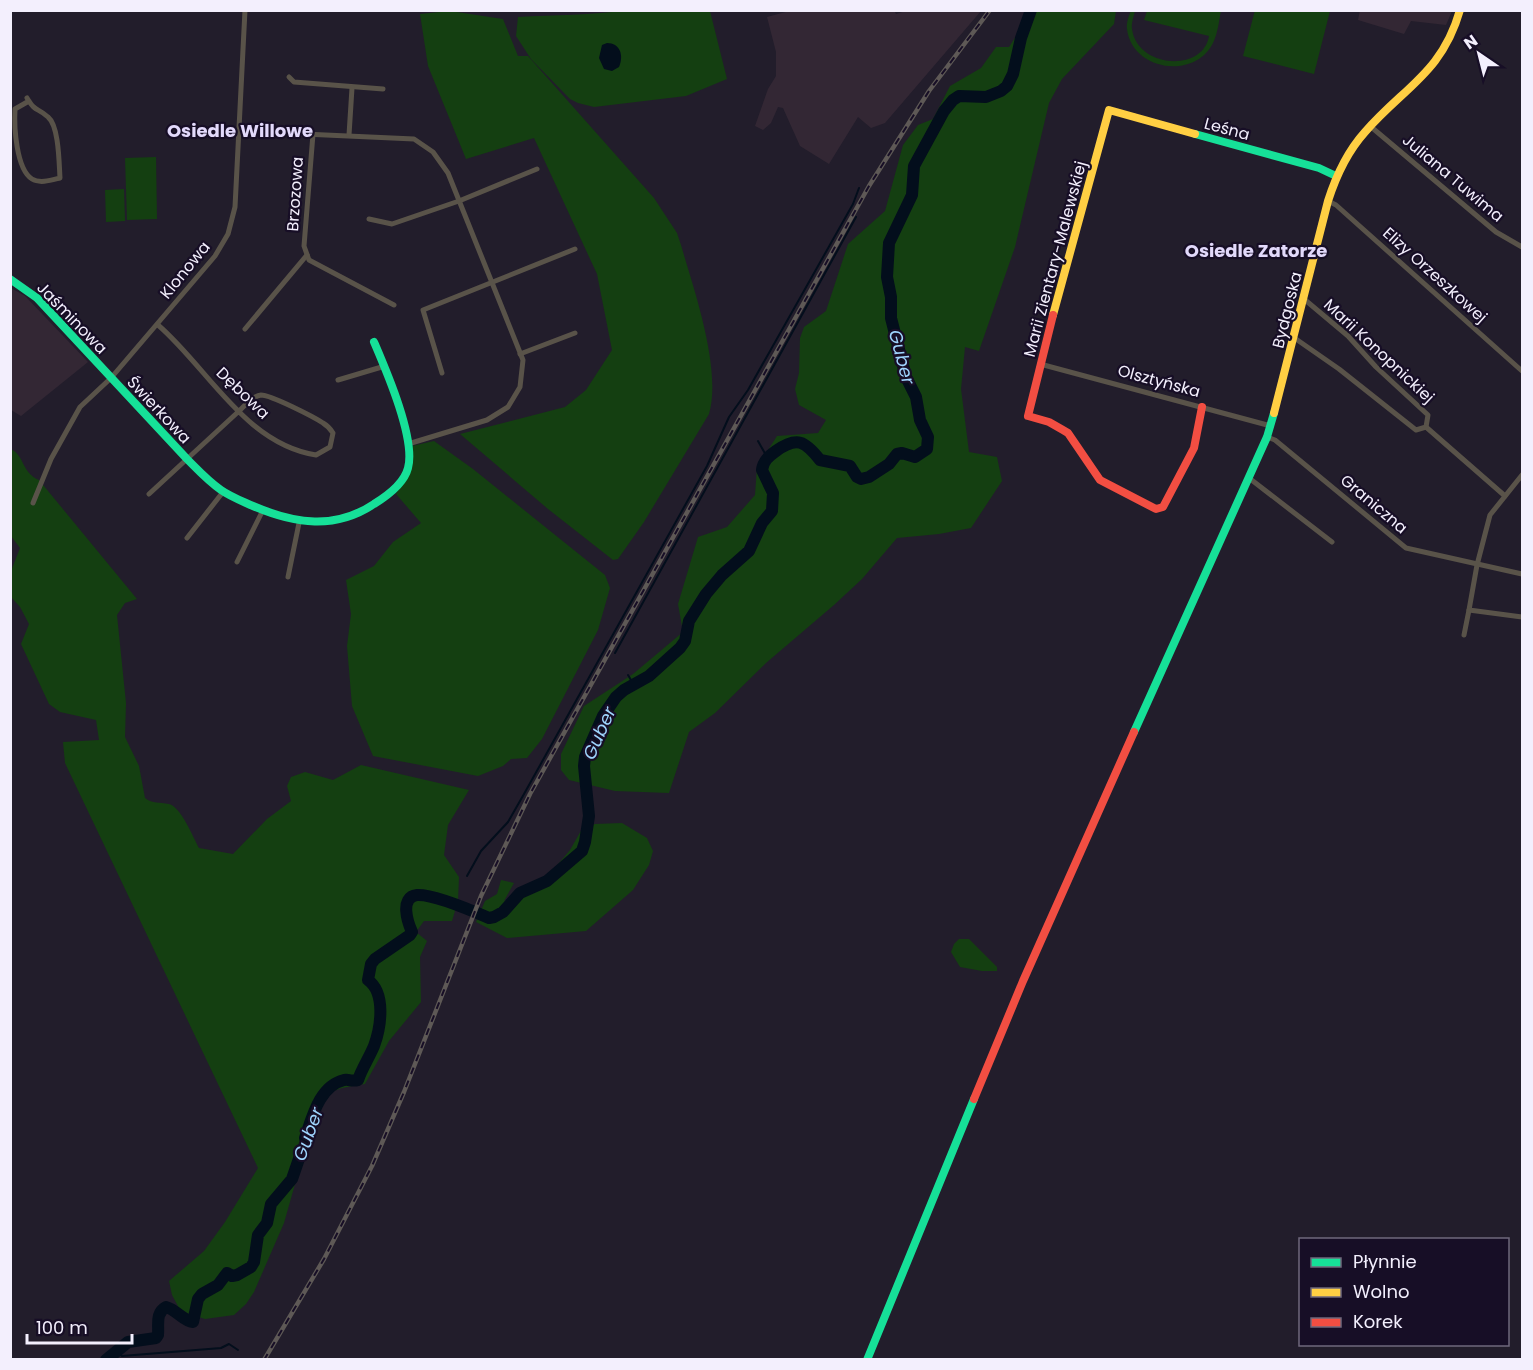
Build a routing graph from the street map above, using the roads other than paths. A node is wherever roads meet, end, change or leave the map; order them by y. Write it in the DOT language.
graph roads {
  1 [pos="244,10"];
  2 [pos="1460,10"];
  3 [pos="289,77"];
  4 [pos="352,88"];
  5 [pos="383,89"];
  6 [pos="28,99"];
  7 [pos="1110,110"];
  8 [pos="1370,126"];
  9 [pos="238,131"];
  10 [pos="313,134"];
  11 [pos="349,135"];
  12 [pos="537,169"];
  13 [pos="1336,176"];
  14 [pos="459,201"];
  15 [pos="1328,201"];
  16 [pos="369,219"];
  17 [pos="1522,247"];
  18 [pos="575,249"];
  19 [pos="307,255"];
  20 [pos="10,279"];
  21 [pos="491,282"];
  22 [pos="1304,299"];
  23 [pos="394,305"];
  24 [pos="158,325"];
  25 [pos="245,330"];
  26 [pos="575,333"];
  27 [pos="1293,337"];
  28 [pos="374,342"];
  29 [pos="520,354"];
  30 [pos="1040,364"];
  31 [pos="385,366"];
  32 [pos="1522,371"];
  33 [pos="442,373"];
  34 [pos="111,378"];
  35 [pos="338,380"];
  36 [pos="258,396"];
  37 [pos="1202,406"];
  38 [pos="238,412"];
  39 [pos="1270,426"];
  40 [pos="1426,427"];
  41 [pos="1267,437"];
  42 [pos="408,444"];
  43 [pos="187,459"];
  44 [pos="1522,476"];
  45 [pos="1250,478"];
  46 [pos="223,492"];
  47 [pos="149,494"];
  48 [pos="1505,496"];
  49 [pos="33,503"];
  50 [pos="263,510"];
  51 [pos="299,523"];
  52 [pos="187,538"];
  53 [pos="1332,542"];
  54 [pos="237,562"];
  55 [pos="1477,565"];
  56 [pos="1522,574"];
  57 [pos="288,577"];
  58 [pos="1469,610"];
  59 [pos="1522,617"];
  60 [pos="1464,635"];
  61 [pos="867,1359"];
  1 -- 9 [label="street, Klonowa"];
  2 -- 8 [label="main road, Bydgoska"];
  3 -- 4 [label="street"];
  4 -- 5 [label="street"];
  4 -- 11 [label="street"];
  6 -- 6 [label="street"];
  7 -- 13 [label="main road, Leśna"];
  7 -- 30 [label="main road, Marii Zientary-Malewskiej"];
  8 -- 13 [label="main road, Bydgoska"];
  8 -- 17 [label="street, Juliana Tuwima"];
  9 -- 10 [label="street"];
  9 -- 24 [label="street, Klonowa"];
  10 -- 11 [label="street"];
  10 -- 19 [label="street, Brzozowa"];
  11 -- 14 [label="street"];
  12 -- 14 [label="street"];
  13 -- 15 [label="main road, Bydgoska"];
  14 -- 16 [label="street"];
  14 -- 21 [label="street"];
  15 -- 22 [label="main road, Bydgoska"];
  15 -- 32 [label="street, Elizy Orzeszkowej"];
  18 -- 21 [label="street"];
  19 -- 23 [label="street, Brzozowa"];
  19 -- 25 [label="street, Brzozowa"];
  20 -- 34 [label="main road, Jaśminowa"];
  21 -- 29 [label="street"];
  21 -- 33 [label="street"];
  22 -- 27 [label="main road, Bydgoska"];
  22 -- 40 [label="street, Marii Konopnickiej"];
  24 -- 34 [label="street, Klonowa"];
  24 -- 38 [label="street, Dębowa"];
  26 -- 29 [label="street"];
  27 -- 39 [label="main road, Bydgoska"];
  27 -- 40 [label="street, Marii Konopnickiej"];
  28 -- 31 [label="main road"];
  29 -- 42 [label="street"];
  30 -- 37 [label="street, Olsztyńska"];
  30 -- 37 [label="main road, Marii Zientary-Malewskiej"];
  31 -- 35 [label="street"];
  31 -- 42 [label="main road"];
  34 -- 43 [label="main road, Świerkowa"];
  34 -- 49 [label="street, Klonowa"];
  36 -- 38 [label="street, Świerkowa"];
  36 -- 38 [label="street, Dębowa"];
  37 -- 39 [label="street, Olsztyńska"];
  38 -- 43 [label="street, Świerkowa"];
  39 -- 41 [label="main road, Bydgoska"];
  40 -- 48 [label="street, Marii Konopnickiej"];
  41 -- 45 [label="main road, Bydgoska"];
  41 -- 55 [label="street, Graniczna"];
  42 -- 51 [label="main road, Świerkowa"];
  43 -- 46 [label="main road, Świerkowa"];
  43 -- 47 [label="street, Świerkowa"];
  44 -- 48 [label="street"];
  45 -- 53 [label="street"];
  45 -- 61 [label="main road, Bydgoska"];
  46 -- 50 [label="main road, Świerkowa"];
  46 -- 52 [label="street"];
  48 -- 55 [label="street"];
  50 -- 51 [label="main road, Świerkowa"];
  50 -- 54 [label="street"];
  51 -- 57 [label="street"];
  55 -- 56 [label="street, Graniczna"];
  55 -- 58 [label="street"];
  58 -- 59 [label="street"];
  58 -- 60 [label="street"];
}
